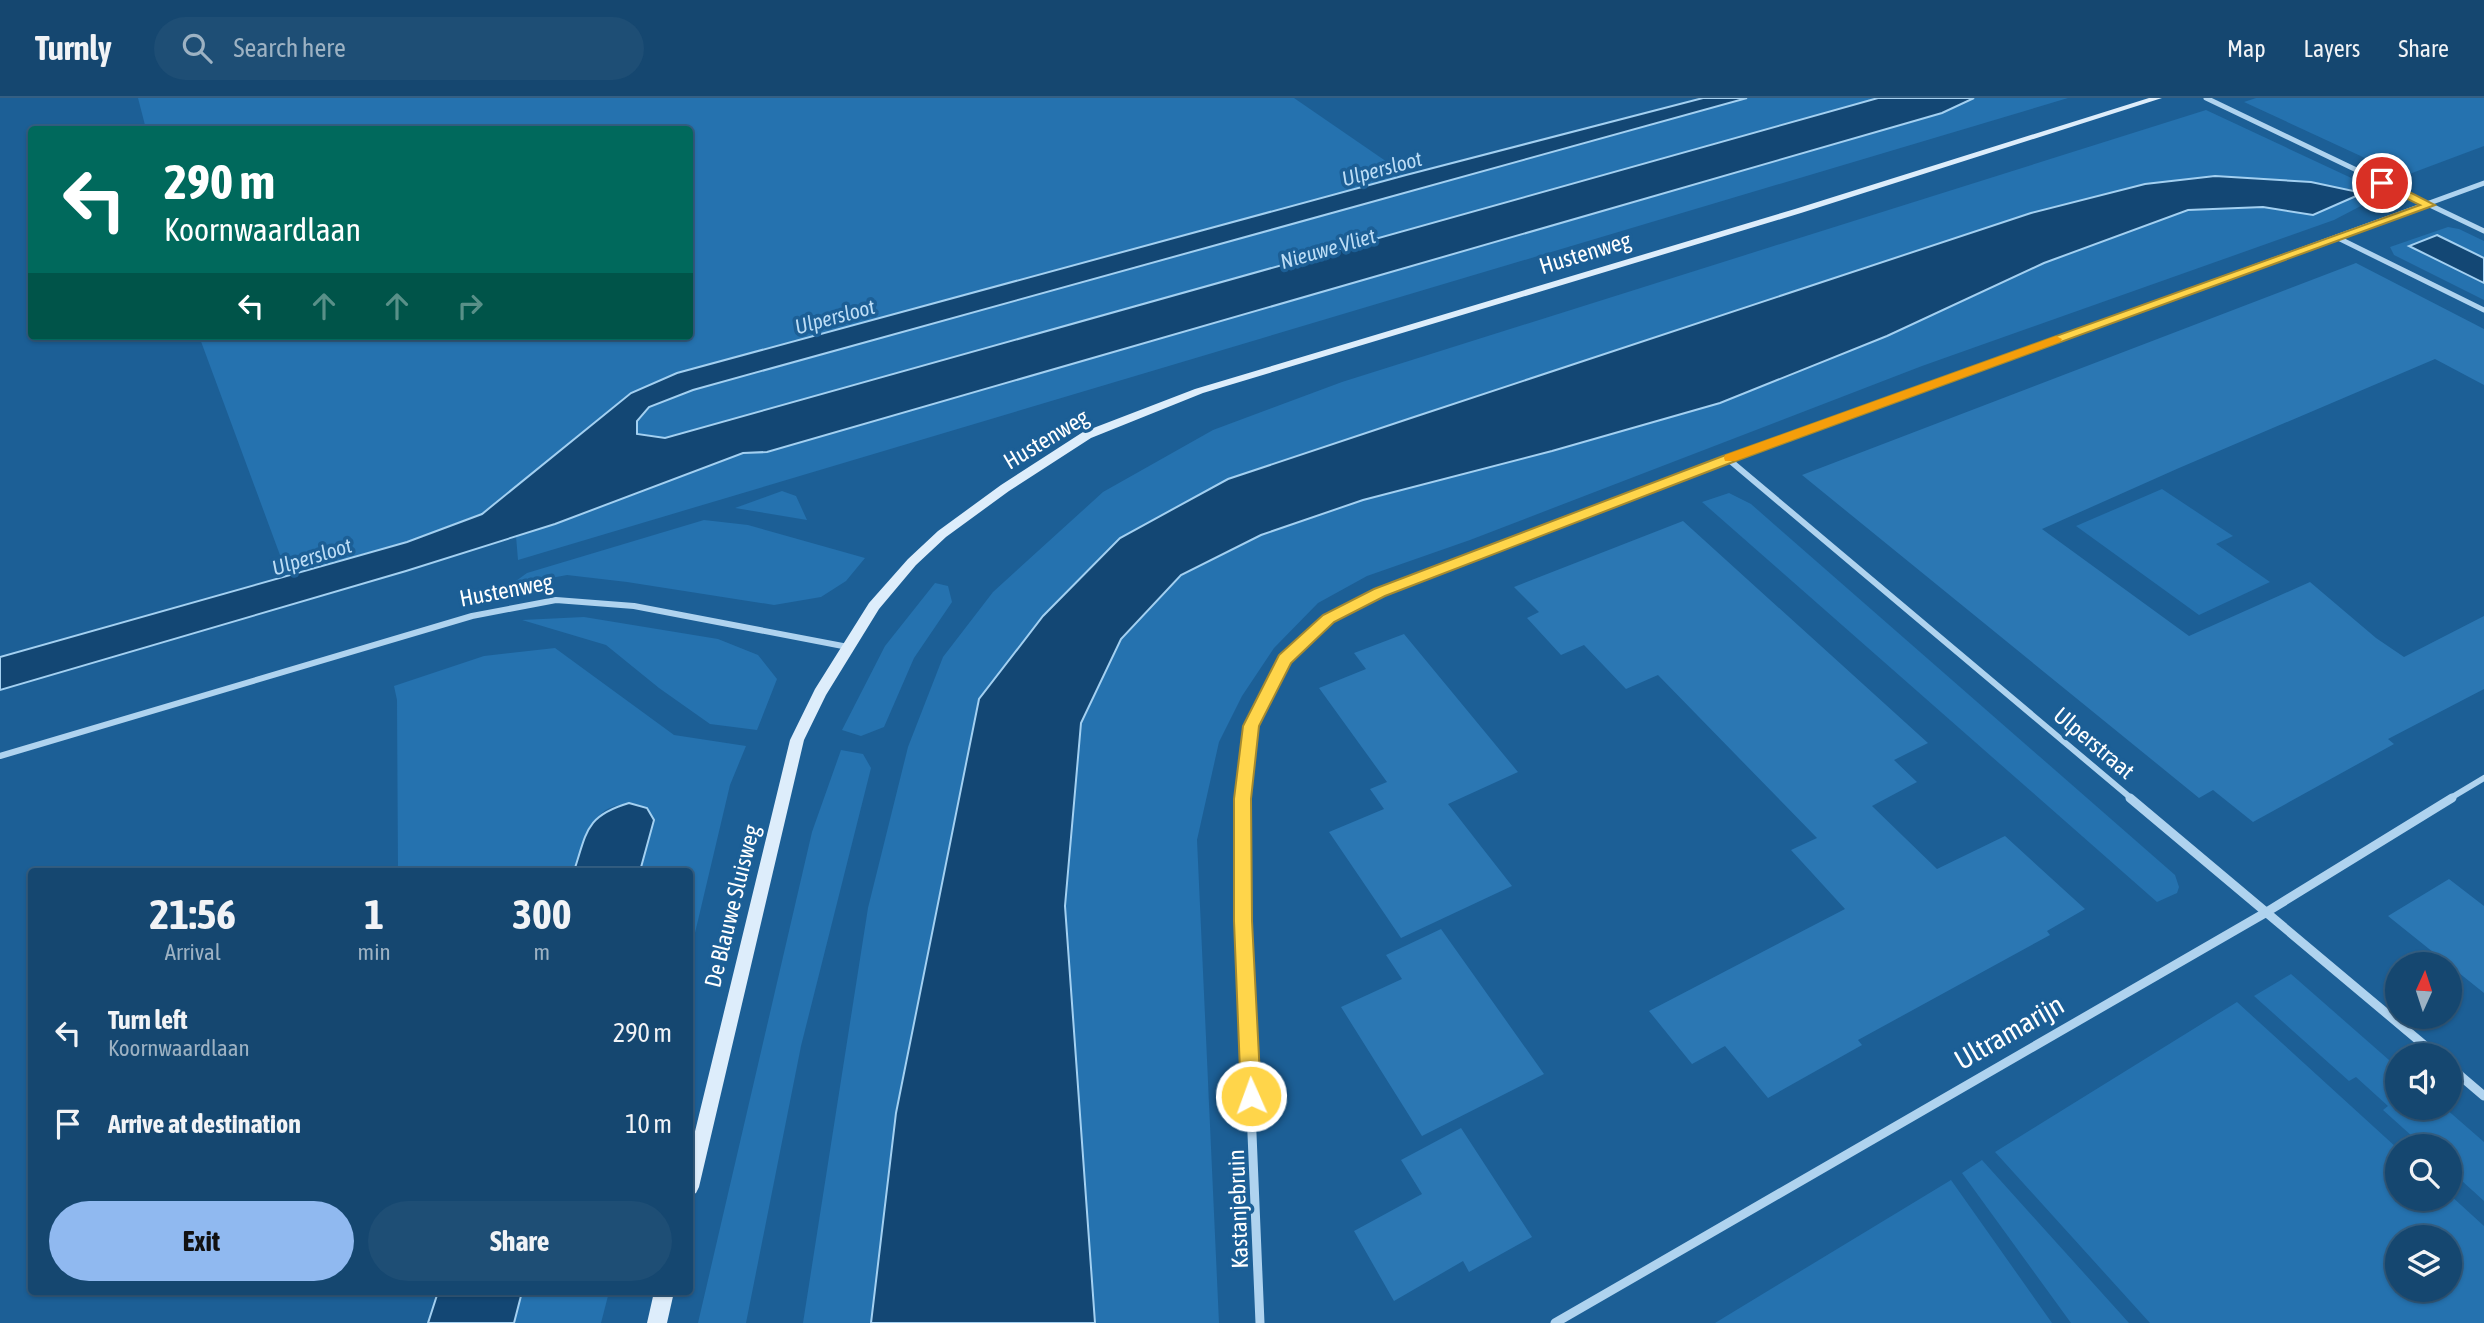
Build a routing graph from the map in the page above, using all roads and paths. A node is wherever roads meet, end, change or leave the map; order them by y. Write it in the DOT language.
graph roads {
  1 [pos="2158,98"];
  2 [pos="2206,98"];
  3 [pos="2484,183"];
  4 [pos="2430,205"];
  5 [pos="2484,231"];
  6 [pos="2336,237"];
  7 [pos="2484,310"];
  8 [pos="1728,459"];
  9 [pos="848,647"];
  10 [pos="0,756"];
  11 [pos="2484,778"];
  12 [pos="2265,913"];
  13 [pos="2422,1043"];
  14 [pos="2462,1077"];
  15 [pos="2484,1096"];
  16 [pos="693,1175"];
  17 [pos="663,1295"];
  18 [pos="657,1323"];
  19 [pos="1260,1323"];
  20 [pos="1555,1323"];
  1 -- 9 [label="main road, Hustenweg"];
  2 -- 4 [label="street"];
  3 -- 4 [label="street, Kastanjebruin"];
  4 -- 5 [label="street"];
  4 -- 6 [label="street, Kastanjebruin"];
  6 -- 7 [label="street"];
  6 -- 8 [label="street, Kastanjebruin"];
  8 -- 12 [label="street, Ulperstraat"];
  8 -- 19 [label="street, Kastanjebruin"];
  9 -- 10 [label="street, Hustenweg"];
  9 -- 16 [label="main road, De Blauwe Sluisweg"];
  11 -- 12 [label="street, Ultramarijn"];
  12 -- 13 [label="street, Ulperstraat"];
  12 -- 20 [label="street, Ultramarijn"];
  14 -- 15 [label="street"];
  17 -- 18 [label="main road"];
}
